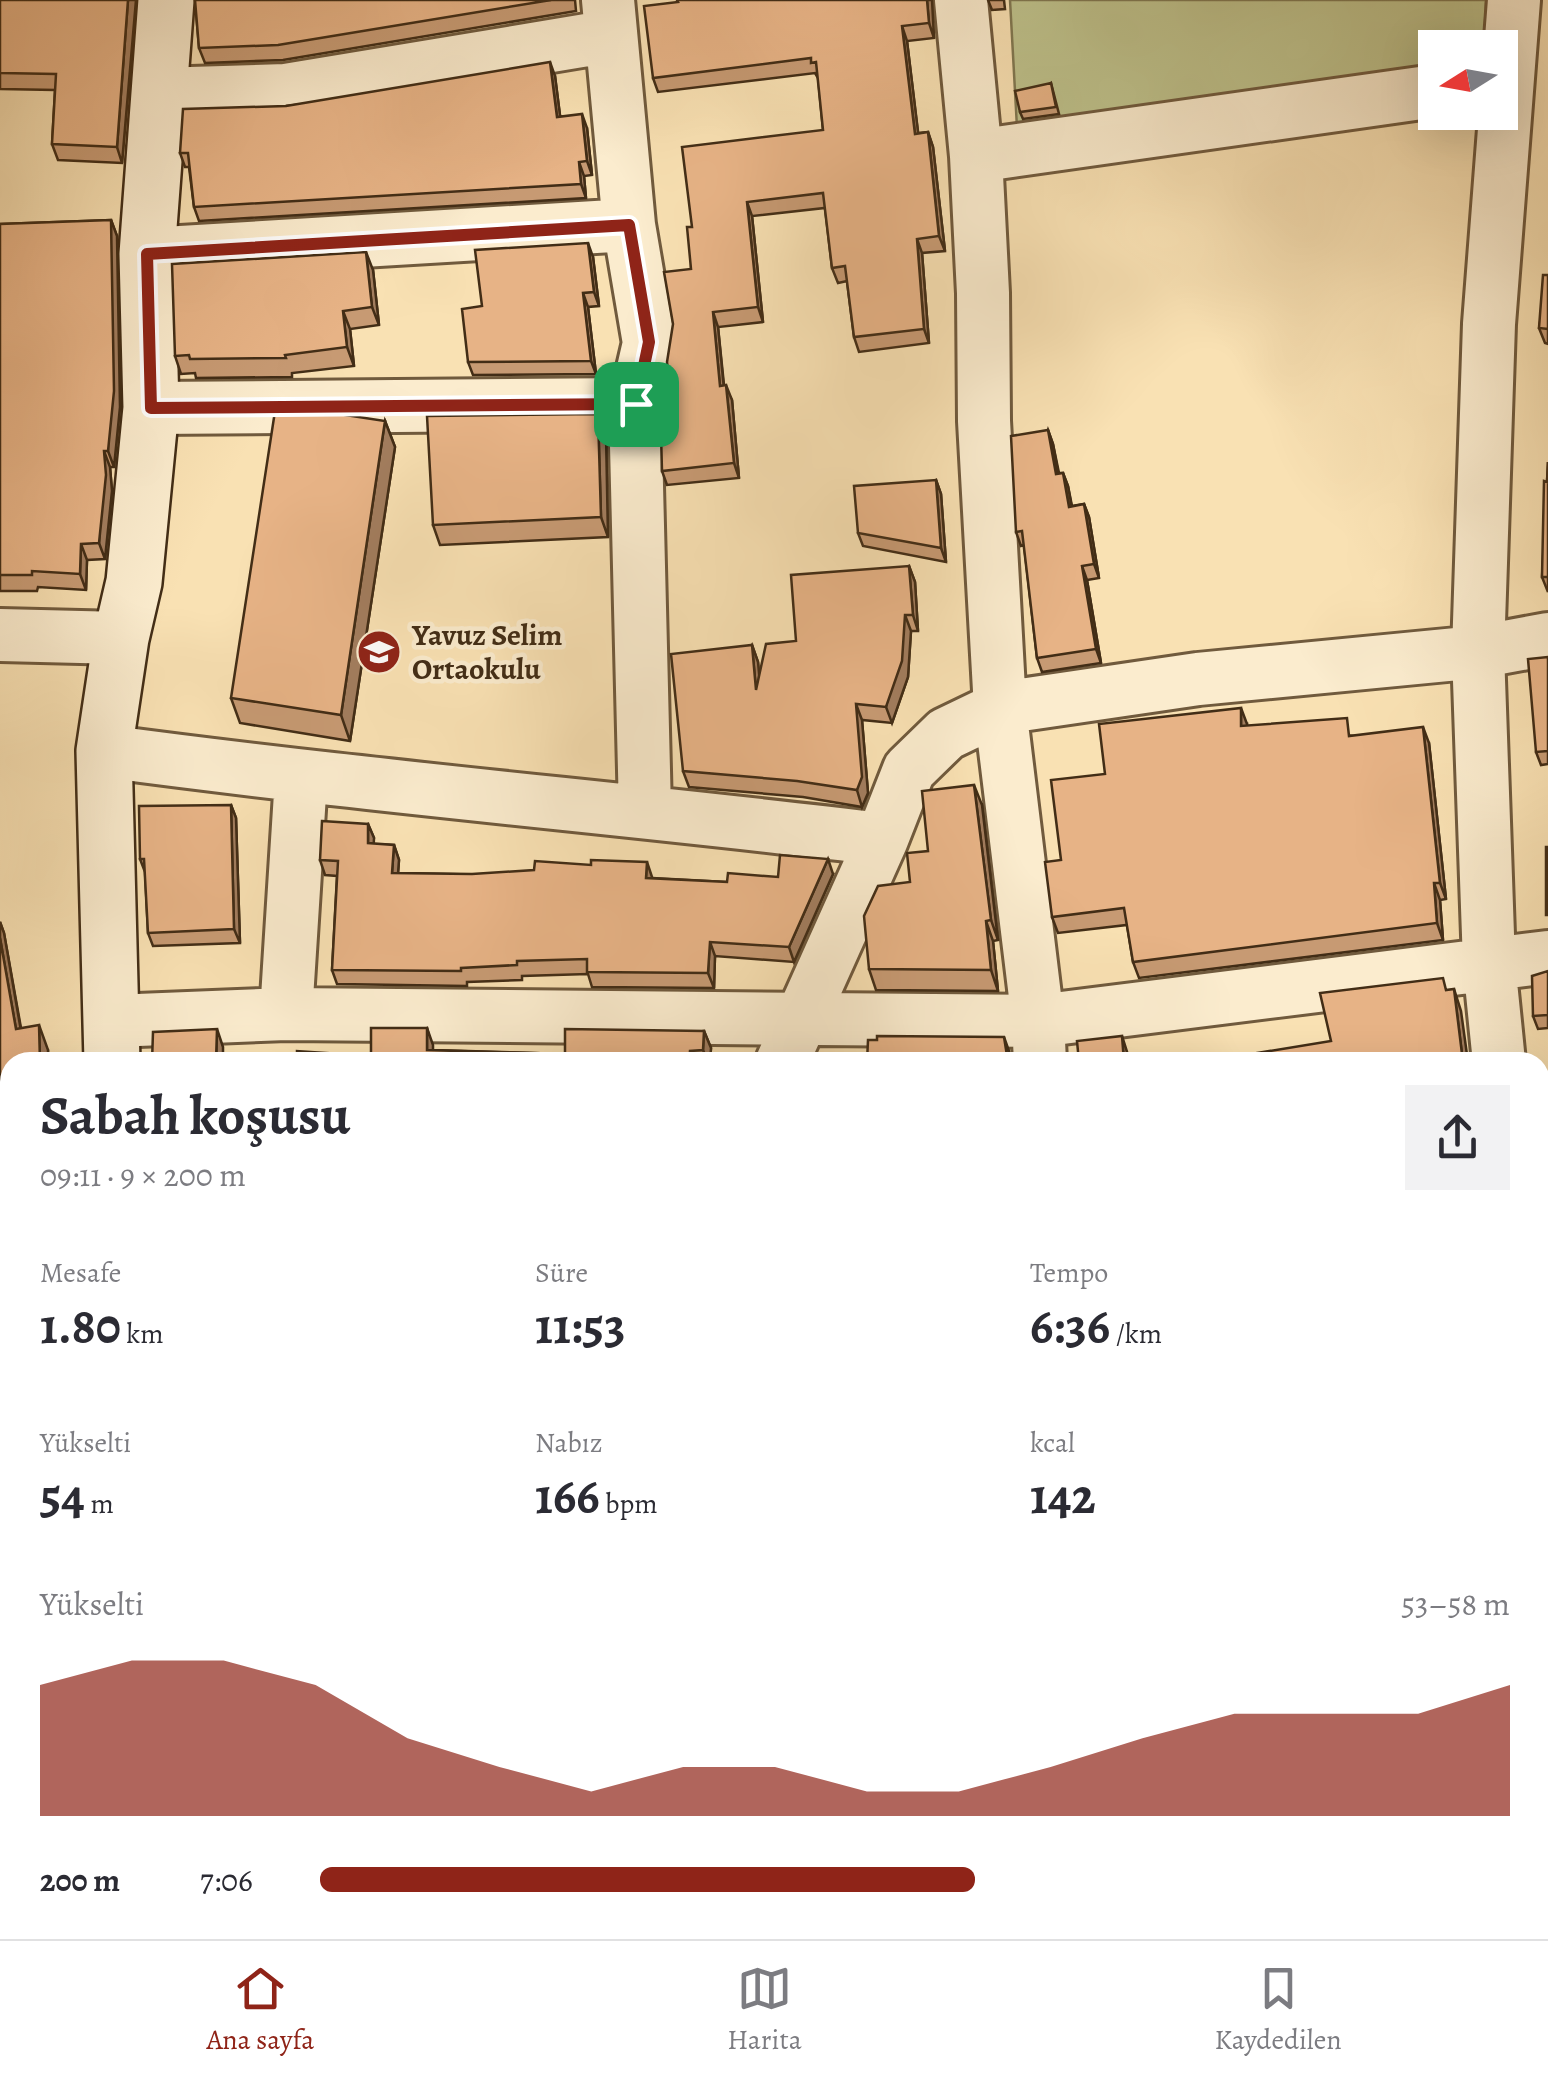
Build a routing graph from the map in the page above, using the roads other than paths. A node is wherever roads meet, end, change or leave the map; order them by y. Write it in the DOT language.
graph roads {
  1 [pos="166,0"];
  2 [pos="961,0"];
  3 [pos="1514,0"];
  4 [pos="610,18"];
  5 [pos="1510,30"];
  6 [pos="1418,93"];
  7 [pos="158,94"];
  8 [pos="1501,130"];
  9 [pos="976,156"];
  10 [pos="629,225"];
  11 [pos="147,254"];
  12 [pos="636,404"];
  13 [pos="151,408"];
  14 [pos="0,635"];
  15 [pos="121,638"];
  16 [pos="1548,639"];
  17 [pos="1478,652"];
  18 [pos="1000,708"];
  19 [pos="104,751"];
  20 [pos="302,778"];
  21 [pos="645,811"];
  22 [pos="882,838"];
  23 [pos="1548,957"];
  24 [pos="1490,963"];
  25 [pos="286,1014"];
  26 [pos="792,1041"];
  27 [pos="112,1042"];
  28 [pos="1039,1042"];
  29 [pos="1498,1052"];
  1 -- 7 [label="main road"];
  2 -- 9 [label="street"];
  3 -- 5 [label="street"];
  4 -- 7 [label="street"];
  4 -- 10 [label="street"];
  6 -- 9 [label="street"];
  7 -- 11 [label="main road"];
  8 -- 17 [label="street"];
  9 -- 18 [label="street"];
  10 -- 11 [label="street"];
  10 -- 12 [label="street"];
  11 -- 13 [label="main road"];
  12 -- 13 [label="street"];
  12 -- 21 [label="street"];
  13 -- 15 [label="main road"];
  14 -- 15 [label="street"];
  15 -- 19 [label="main road"];
  16 -- 17 [label="street"];
  17 -- 18 [label="street"];
  17 -- 24 [label="street"];
  18 -- 22 [label="street"];
  18 -- 28 [label="street"];
  19 -- 20 [label="street"];
  19 -- 27 [label="main road"];
  20 -- 21 [label="street"];
  20 -- 25 [label="street"];
  21 -- 22 [label="street"];
  22 -- 26 [label="street"];
  23 -- 24 [label="street"];
  24 -- 28 [label="street"];
  24 -- 29 [label="street"];
  25 -- 26 [label="street"];
  25 -- 27 [label="street"];
  26 -- 28 [label="street"];
}
